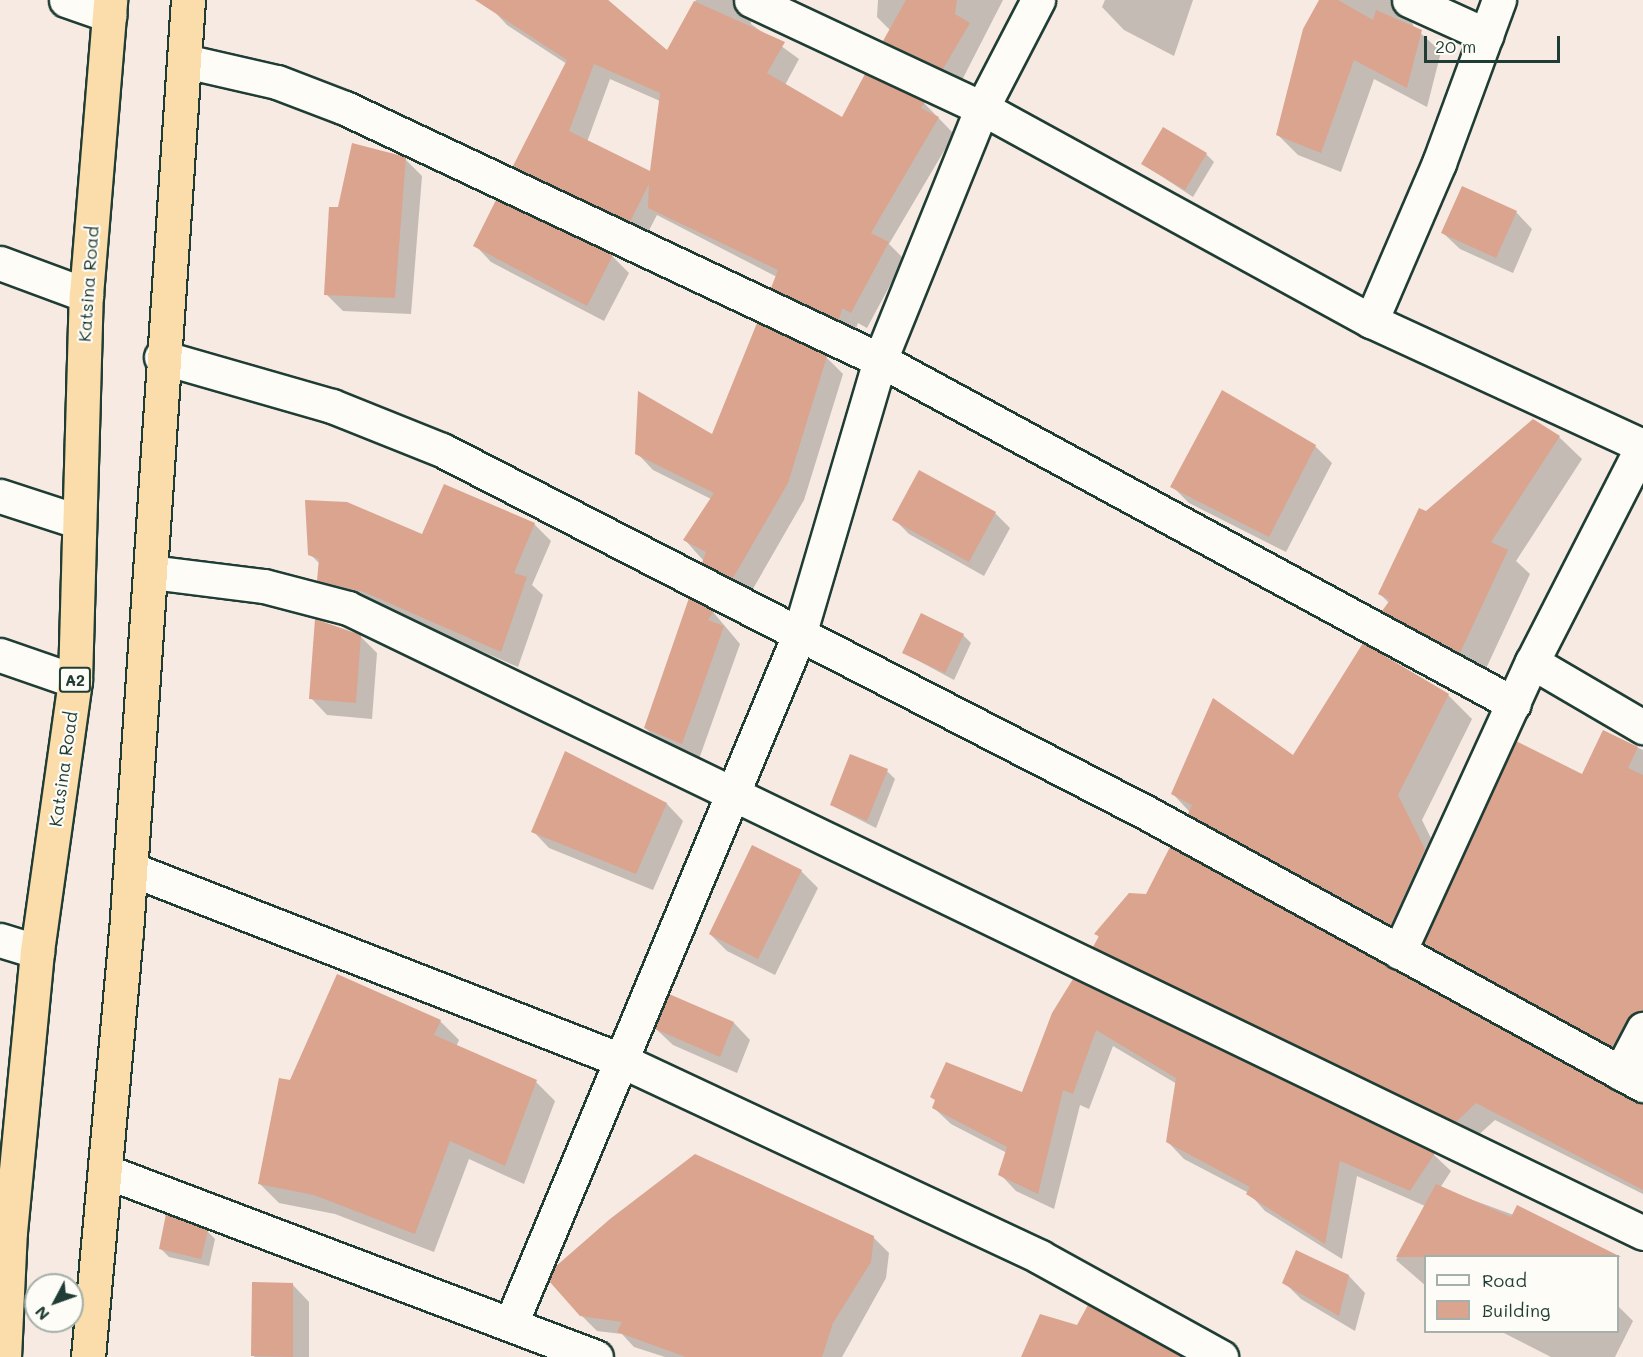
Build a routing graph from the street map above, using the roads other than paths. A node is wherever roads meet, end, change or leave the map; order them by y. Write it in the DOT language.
graph roads {
  1 [pos="66,0"];
  2 [pos="189,0"];
  3 [pos="751,0"];
  4 [pos="1038,0"];
  5 [pos="1409,0"];
  6 [pos="1499,0"];
  7 [pos="109,8"];
  8 [pos="1486,35"];
  9 [pos="185,61"];
  10 [pos="982,108"];
  11 [pos="0,263"];
  12 [pos="86,295"];
  13 [pos="1371,321"];
  14 [pos="160,357"];
  15 [pos="880,360"];
  16 [pos="1643,446"];
  17 [pos="0,496"];
  18 [pos="77,521"];
  19 [pos="151,572"];
  20 [pos="799,635"];
  21 [pos="0,655"];
  22 [pos="1532,662"];
  23 [pos="75,681"];
  24 [pos="1514,704"];
  25 [pos="1643,727"];
  26 [pos="731,794"];
  27 [pos="131,869"];
  28 [pos="0,940"];
  29 [pos="37,951"];
  30 [pos="1399,952"];
  31 [pos="1643,1029"];
  32 [pos="618,1059"];
  33 [pos="1631,1079"];
  34 [pos="105,1171"];
  35 [pos="5,1231"];
  36 [pos="1643,1233"];
  37 [pos="512,1321"];
  38 [pos="4,1357"];
  39 [pos="88,1357"];
  40 [pos="596,1357"];
  41 [pos="1221,1357"];
  1 -- 7 [label="street"];
  2 -- 9 [label="highway"];
  3 -- 10 [label="street"];
  4 -- 10 [label="street"];
  5 -- 8 [label="street"];
  6 -- 8 [label="street"];
  7 -- 12 [label="highway, Katsina Road / A2"];
  8 -- 13 [label="street"];
  9 -- 14 [label="highway"];
  9 -- 15 [label="street"];
  10 -- 13 [label="street"];
  10 -- 15 [label="street"];
  11 -- 12 [label="street"];
  12 -- 18 [label="highway, Katsina Road / A2"];
  13 -- 16 [label="street"];
  14 -- 19 [label="highway"];
  14 -- 20 [label="street"];
  15 -- 20 [label="street"];
  15 -- 24 [label="street"];
  16 -- 22 [label="street"];
  17 -- 18 [label="street"];
  18 -- 23 [label="highway, Katsina Road / A2"];
  19 -- 26 [label="street"];
  19 -- 27 [label="highway"];
  20 -- 26 [label="street"];
  20 -- 30 [label="street"];
  21 -- 23 [label="street"];
  22 -- 24 [label="street"];
  22 -- 25 [label="street"];
  23 -- 29 [label="highway, Katsina Road / A2"];
  24 -- 30 [label="street"];
  26 -- 32 [label="street"];
  26 -- 36 [label="street"];
  27 -- 32 [label="street"];
  27 -- 34 [label="highway"];
  28 -- 29 [label="street"];
  29 -- 35 [label="highway, Katsina Road / A2"];
  30 -- 33 [label="street"];
  31 -- 33 [label="street"];
  32 -- 37 [label="street"];
  32 -- 41 [label="street"];
  34 -- 37 [label="street"];
  34 -- 39 [label="highway"];
  35 -- 38 [label="highway, Katsina Road / A2"];
  37 -- 40 [label="street"];
}
